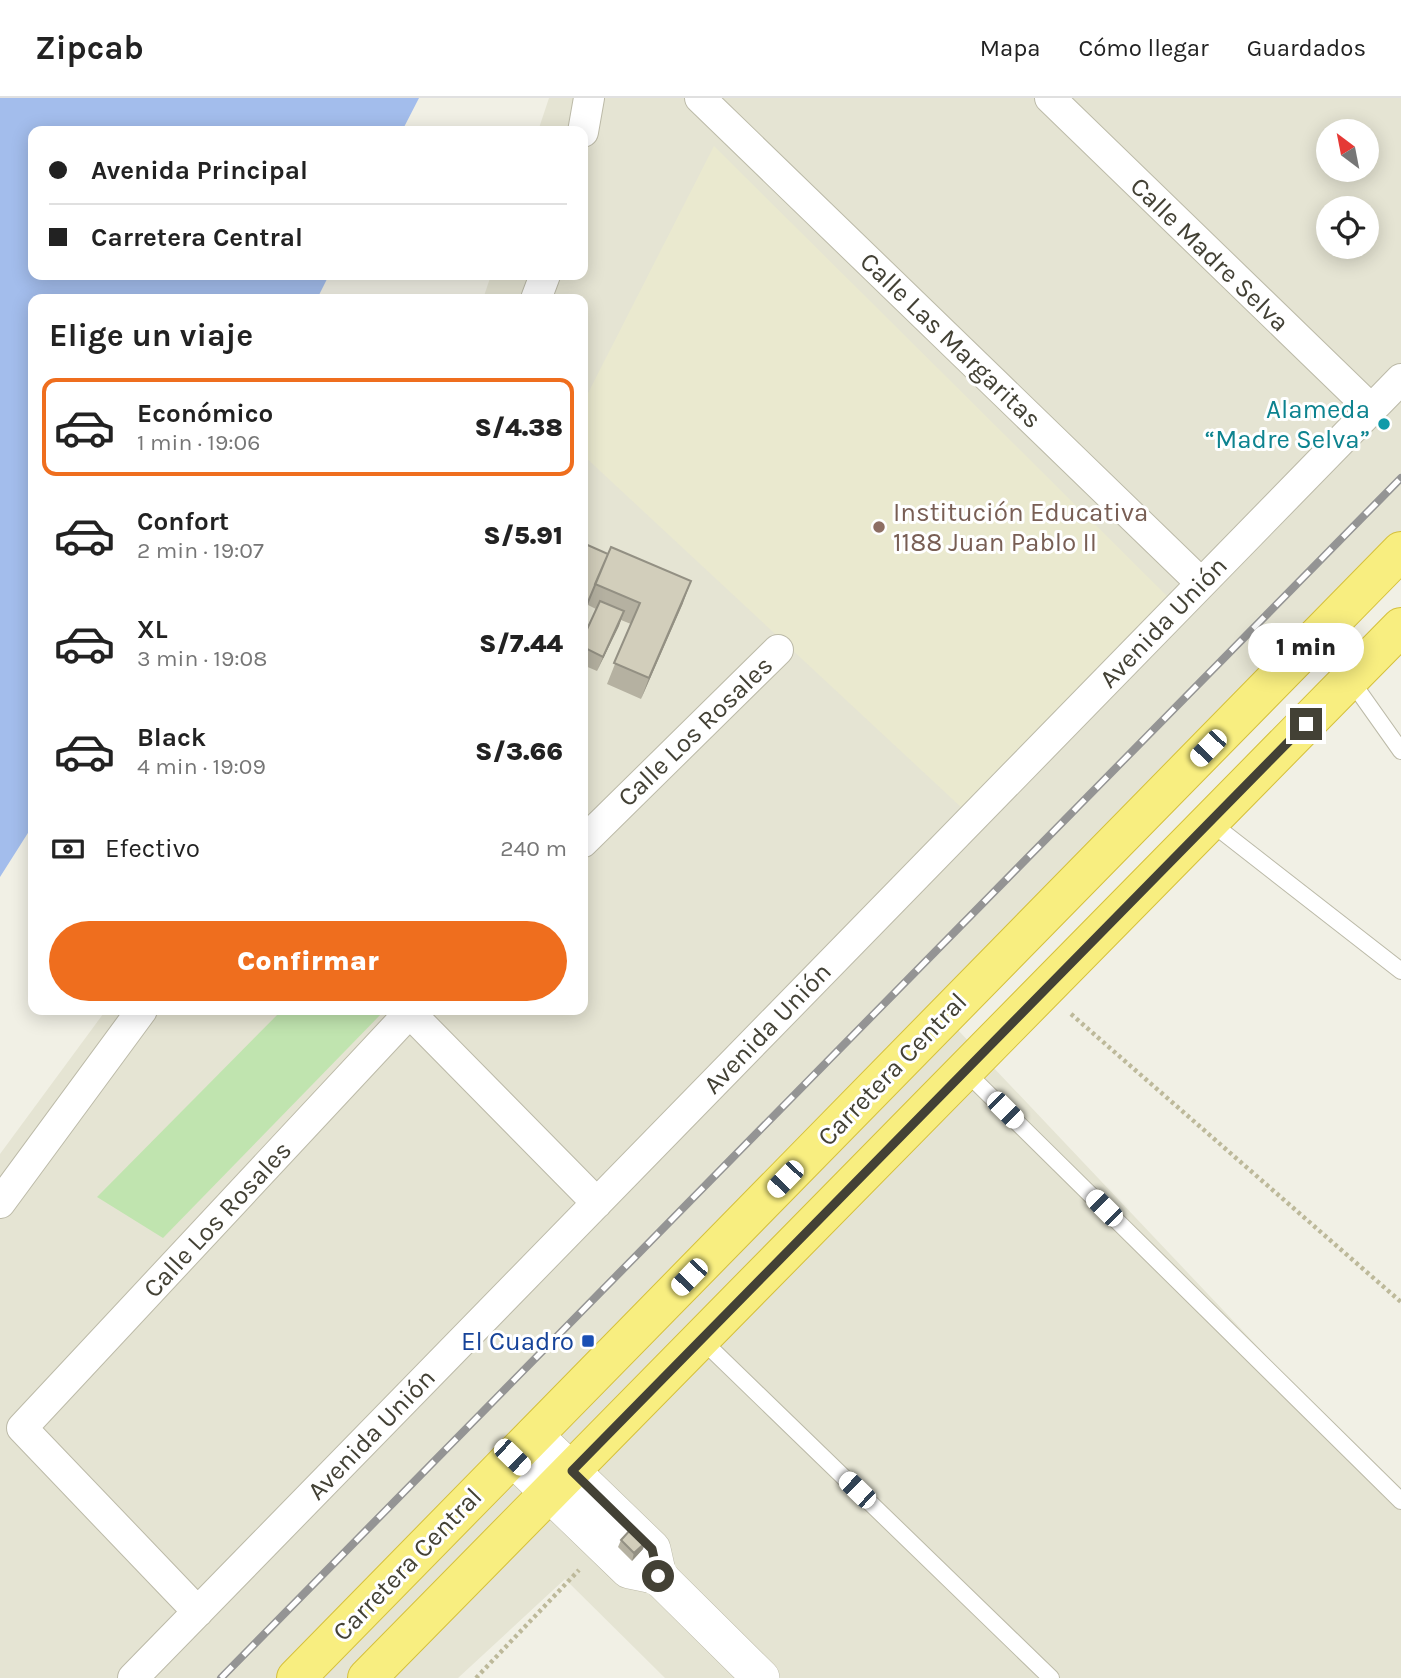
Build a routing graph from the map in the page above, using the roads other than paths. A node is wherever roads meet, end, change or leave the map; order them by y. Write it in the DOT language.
graph roads {
  1 [pos="589,98"];
  2 [pos="700,98"];
  3 [pos="1050,98"];
  4 [pos="584,126"];
  5 [pos="1401,379"];
  6 [pos="1371,409"];
  7 [pos="1401,551"];
  8 [pos="1202,583"];
  9 [pos="1401,627"];
  10 [pos="778,650"];
  11 [pos="1350,679"];
  12 [pos="1401,751"];
  13 [pos="1210,822"];
  14 [pos="588,837"];
  15 [pos="1401,971"];
  16 [pos="138,1015"];
  17 [pos="405,1015"];
  18 [pos="413,1015"];
  19 [pos="965,1071"];
  20 [pos="0,1203"];
  21 [pos="597,1203"];
  22 [pos="702,1340"];
  23 [pos="523,1446"];
  24 [pos="560,1482"];
  25 [pos="1401,1501"];
  26 [pos="658,1576"];
  27 [pos="198,1612"];
  28 [pos="134,1678"];
  29 [pos="296,1678"];
  30 [pos="367,1678"];
  31 [pos="761,1678"];
  32 [pos="1051,1678"];
  1 -- 4 [label="street"];
  2 -- 8 [label="street, Calle Las Margaritas"];
  3 -- 6 [label="street, Calle Madre Selva"];
  5 -- 6 [label="street, Avenida Unión"];
  6 -- 8 [label="street, Avenida Unión"];
  7 -- 23 [label="highway, Carretera Central"];
  8 -- 21 [label="street, Avenida Unión"];
  9 -- 11 [label="highway, Carretera Central"];
  10 -- 14 [label="street, Calle Los Rosales"];
  11 -- 12 [label="lane"];
  11 -- 13 [label="highway, Carretera Central"];
  13 -- 15 [label="lane"];
  13 -- 19 [label="highway, Carretera Central"];
  16 -- 20 [label="street"];
  17 -- 27 [label="street, Calle Los Rosales"];
  18 -- 21 [label="street"];
  19 -- 22 [label="highway, Carretera Central"];
  19 -- 25 [label="lane"];
  21 -- 27 [label="street, Avenida Unión"];
  22 -- 24 [label="highway, Carretera Central"];
  22 -- 32 [label="lane"];
  23 -- 24 [label="street"];
  23 -- 29 [label="highway, Carretera Central"];
  24 -- 26 [label="street"];
  24 -- 26 [label="street"];
  24 -- 30 [label="highway, Carretera Central"];
  26 -- 31 [label="street"];
  27 -- 28 [label="street, Avenida Unión"];
}
